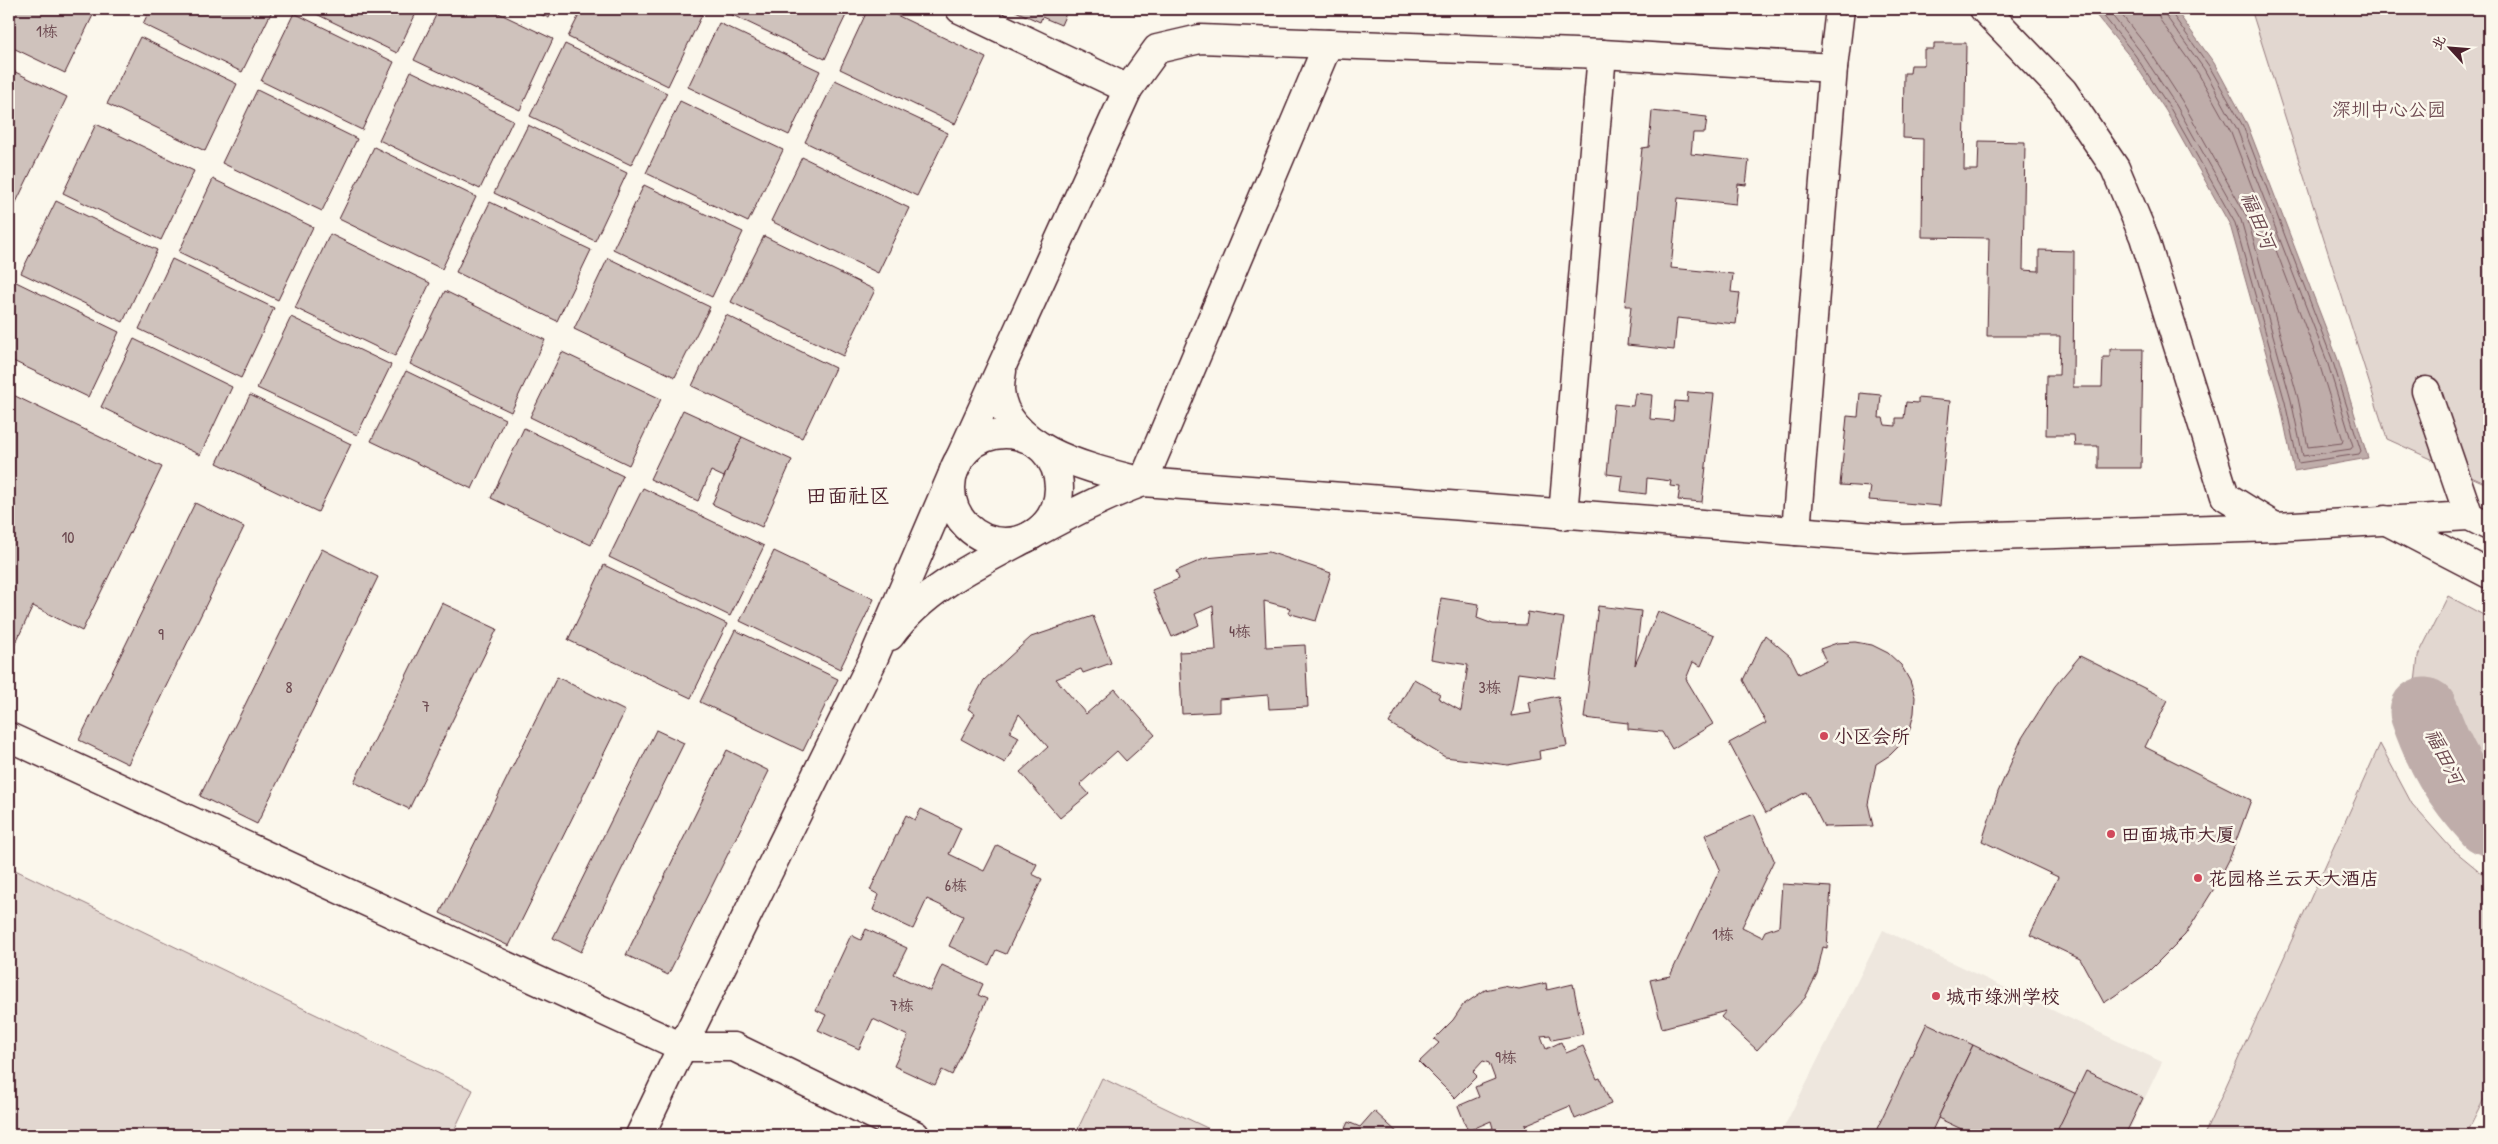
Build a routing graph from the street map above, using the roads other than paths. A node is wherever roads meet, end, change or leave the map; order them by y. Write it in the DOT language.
graph roads {
  1 [pos="960,9"];
  2 [pos="1840,9"];
  3 [pos="1984,9"];
  4 [pos="1328,44"];
  5 [pos="1602,54"];
  6 [pos="1833,68"];
  7 [pos="1128,89"];
  8 [pos="1002,365"];
  9 [pos="2426,391"];
  10 [pos="1032,440"];
  11 [pos="954,471"];
  12 [pos="1143,482"];
  13 [pos="1563,515"];
  14 [pos="2385,520"];
  15 [pos="2479,521"];
  16 [pos="2275,527"];
  17 [pos="1796,531"];
  18 [pos="1027,537"];
  19 [pos="2489,574"];
  20 [pos="872,662"];
  21 [pos="9,737"];
  22 [pos="682,1047"];
  23 [pos="640,1135"];
  24 [pos="915,1135"];
  1 -- 7 [label="street"];
  2 -- 6 [label="street"];
  3 -- 16 [label="street"];
  4 -- 5 [label="street"];
  4 -- 7 [label="street"];
  4 -- 12 [label="street"];
  5 -- 6 [label="street"];
  5 -- 13 [label="street"];
  6 -- 17 [label="street"];
  7 -- 8 [label="street"];
  8 -- 10 [label="street"];
  8 -- 11 [label="street"];
  9 -- 15 [label="street"];
  10 -- 11 [label="street"];
  10 -- 12 [label="street"];
  10 -- 18 [label="street"];
  11 -- 18 [label="street"];
  11 -- 20 [label="street"];
  12 -- 13 [label="street"];
  12 -- 18 [label="street"];
  13 -- 17 [label="street"];
  14 -- 15 [label="street"];
  14 -- 16 [label="street"];
  14 -- 19 [label="street"];
  16 -- 17 [label="street"];
  18 -- 20 [label="street"];
  20 -- 22 [label="street"];
  21 -- 22 [label="street"];
  22 -- 23 [label="street"];
  22 -- 24 [label="street"];
}
